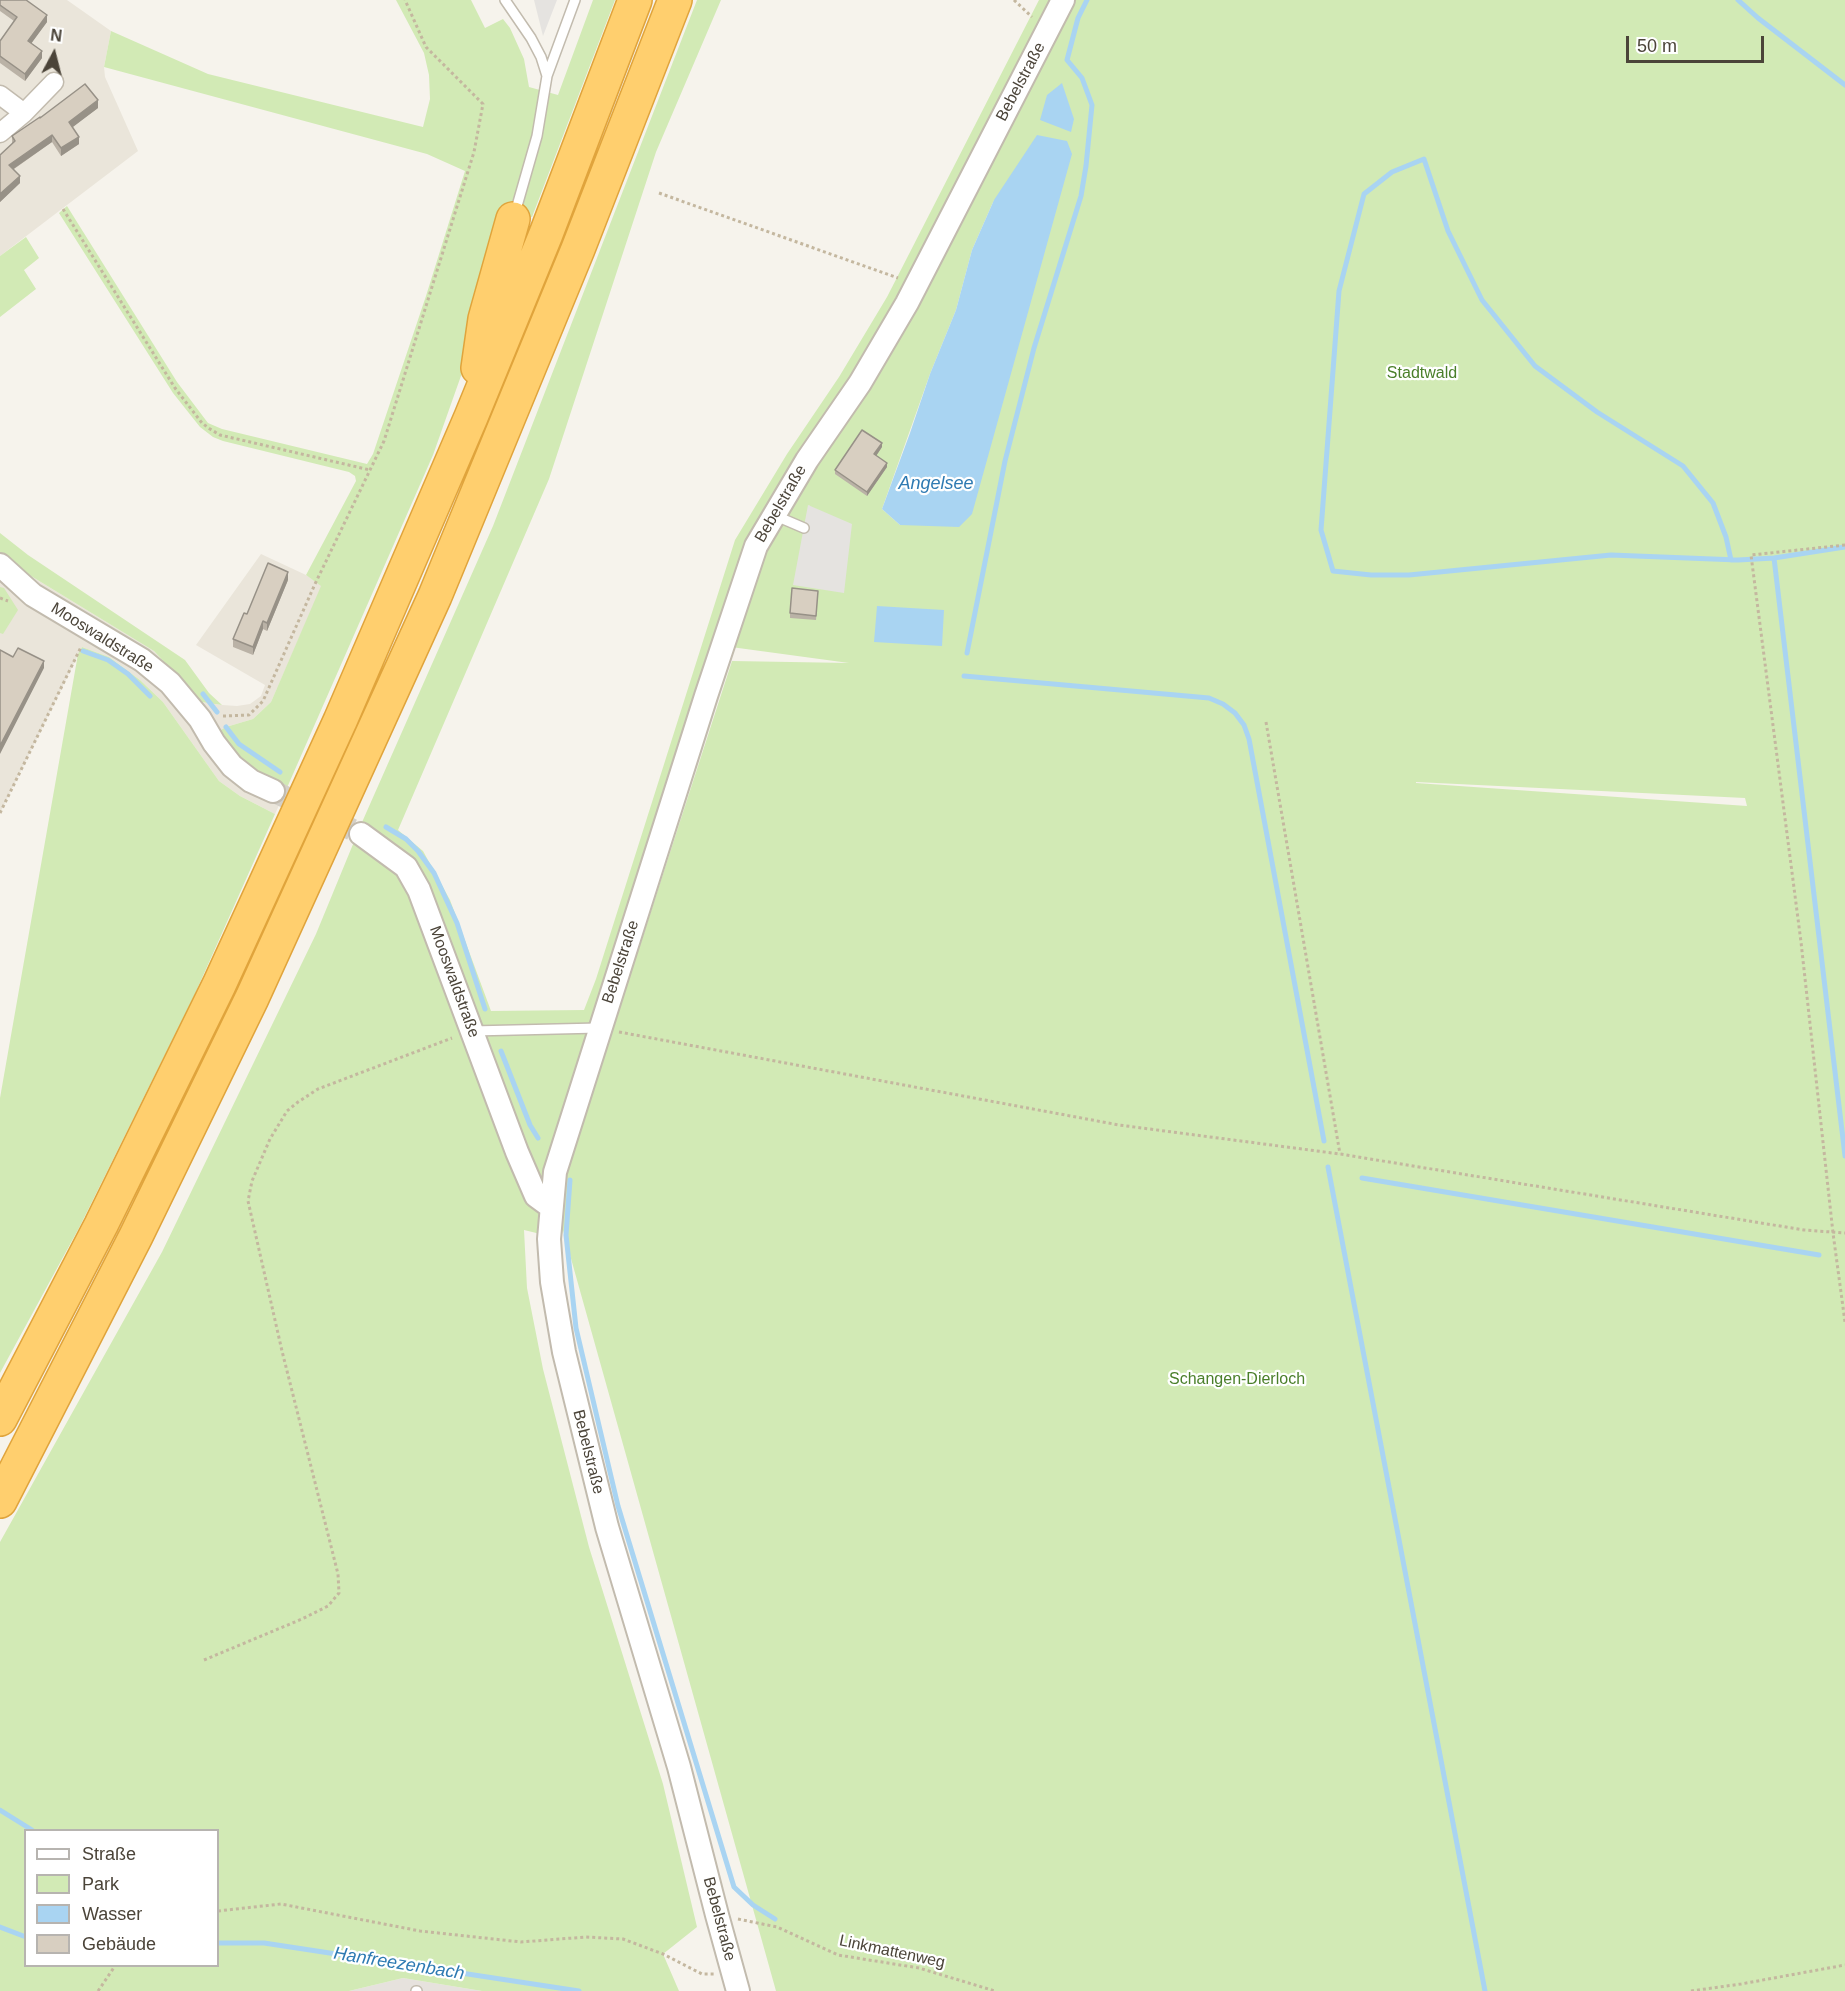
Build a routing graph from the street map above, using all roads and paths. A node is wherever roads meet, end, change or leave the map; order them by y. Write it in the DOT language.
graph roads {
  1 [pos="405,0"];
  2 [pos="506,0"];
  3 [pos="575,0"];
  4 [pos="635,0"];
  5 [pos="675,0"];
  6 [pos="1014,0"];
  7 [pos="1063,0"];
  8 [pos="1028,13"];
  9 [pos="547,76"];
  10 [pos="54,82"];
  11 [pos="0,95"];
  12 [pos="24,113"];
  13 [pos="0,133"];
  14 [pos="659,193"];
  15 [pos="63,209"];
  16 [pos="513,219"];
  17 [pos="893,277"];
  18 [pos="471,417"];
  19 [pos="370,470"];
  20 [pos="774,515"];
  21 [pos="804,528"];
  22 [pos="1845,545"];
  23 [pos="0,565"];
  24 [pos="89,629"];
  25 [pos="200,719"];
  26 [pos="1266,722"];
  27 [pos="273,791"];
  28 [pos="0,813"];
  29 [pos="361,834"];
  30 [pos="600,1028"];
  31 [pos="472,1030"];
  32 [pos="516,1152"];
  33 [pos="1340,1154"];
  34 [pos="555,1172"];
  35 [pos="551,1208"];
  36 [pos="1833,1233"];
  37 [pos="1844,1233"];
  38 [pos="1845,1323"];
  39 [pos="0,1419"];
  40 [pos="0,1501"];
  41 [pos="204,1660"];
  42 [pos="219,1911"];
  43 [pos="717,1915"];
  44 [pos="1845,1965"];
  45 [pos="114,1967"];
  46 [pos="736,1982"];
  47 [pos="98,1991"];
  48 [pos="994,1991"];
  49 [pos="1690,1991"];
  1 -- 19 [label="path"];
  2 -- 9 [label="lane"];
  3 -- 9 [label="lane"];
  4 -- 18 [label="highway"];
  5 -- 40 [label="highway"];
  6 -- 8 [label="path"];
  7 -- 20 [label="street, Bebelstraße"];
  9 -- 16 [label="lane"];
  10 -- 12 [label="street"];
  11 -- 12 [label="street"];
  12 -- 13 [label="street"];
  14 -- 17 [label="path"];
  15 -- 19 [label="path"];
  16 -- 18 [label="highway"];
  18 -- 39 [label="highway"];
  19 -- 25 [label="path"];
  20 -- 21 [label="lane"];
  20 -- 30 [label="street, Bebelstraße"];
  22 -- 36 [label="path"];
  23 -- 24 [label="street, Mooswaldstraße"];
  24 -- 25 [label="street, Mooswaldstraße"];
  24 -- 28 [label="path"];
  25 -- 27 [label="street, Mooswaldstraße"];
  26 -- 33 [label="path"];
  29 -- 31 [label="street, Mooswaldstraße"];
  30 -- 31 [label="lane"];
  30 -- 33 [label="path"];
  30 -- 34 [label="street, Bebelstraße"];
  31 -- 32 [label="street, Mooswaldstraße"];
  31 -- 41 [label="path"];
  32 -- 34 [label="street"];
  32 -- 35 [label="street, Mooswaldstraße"];
  33 -- 36 [label="path"];
  34 -- 35 [label="street, Bebelstraße"];
  35 -- 43 [label="street, Bebelstraße"];
  36 -- 37 [label="path"];
  36 -- 38 [label="path"];
  42 -- 46 [label="path"];
  43 -- 46 [label="street, Bebelstraße"];
  43 -- 48 [label="path, Linkmattenweg"];
  44 -- 49 [label="path"];
  45 -- 47 [label="path"];
}
